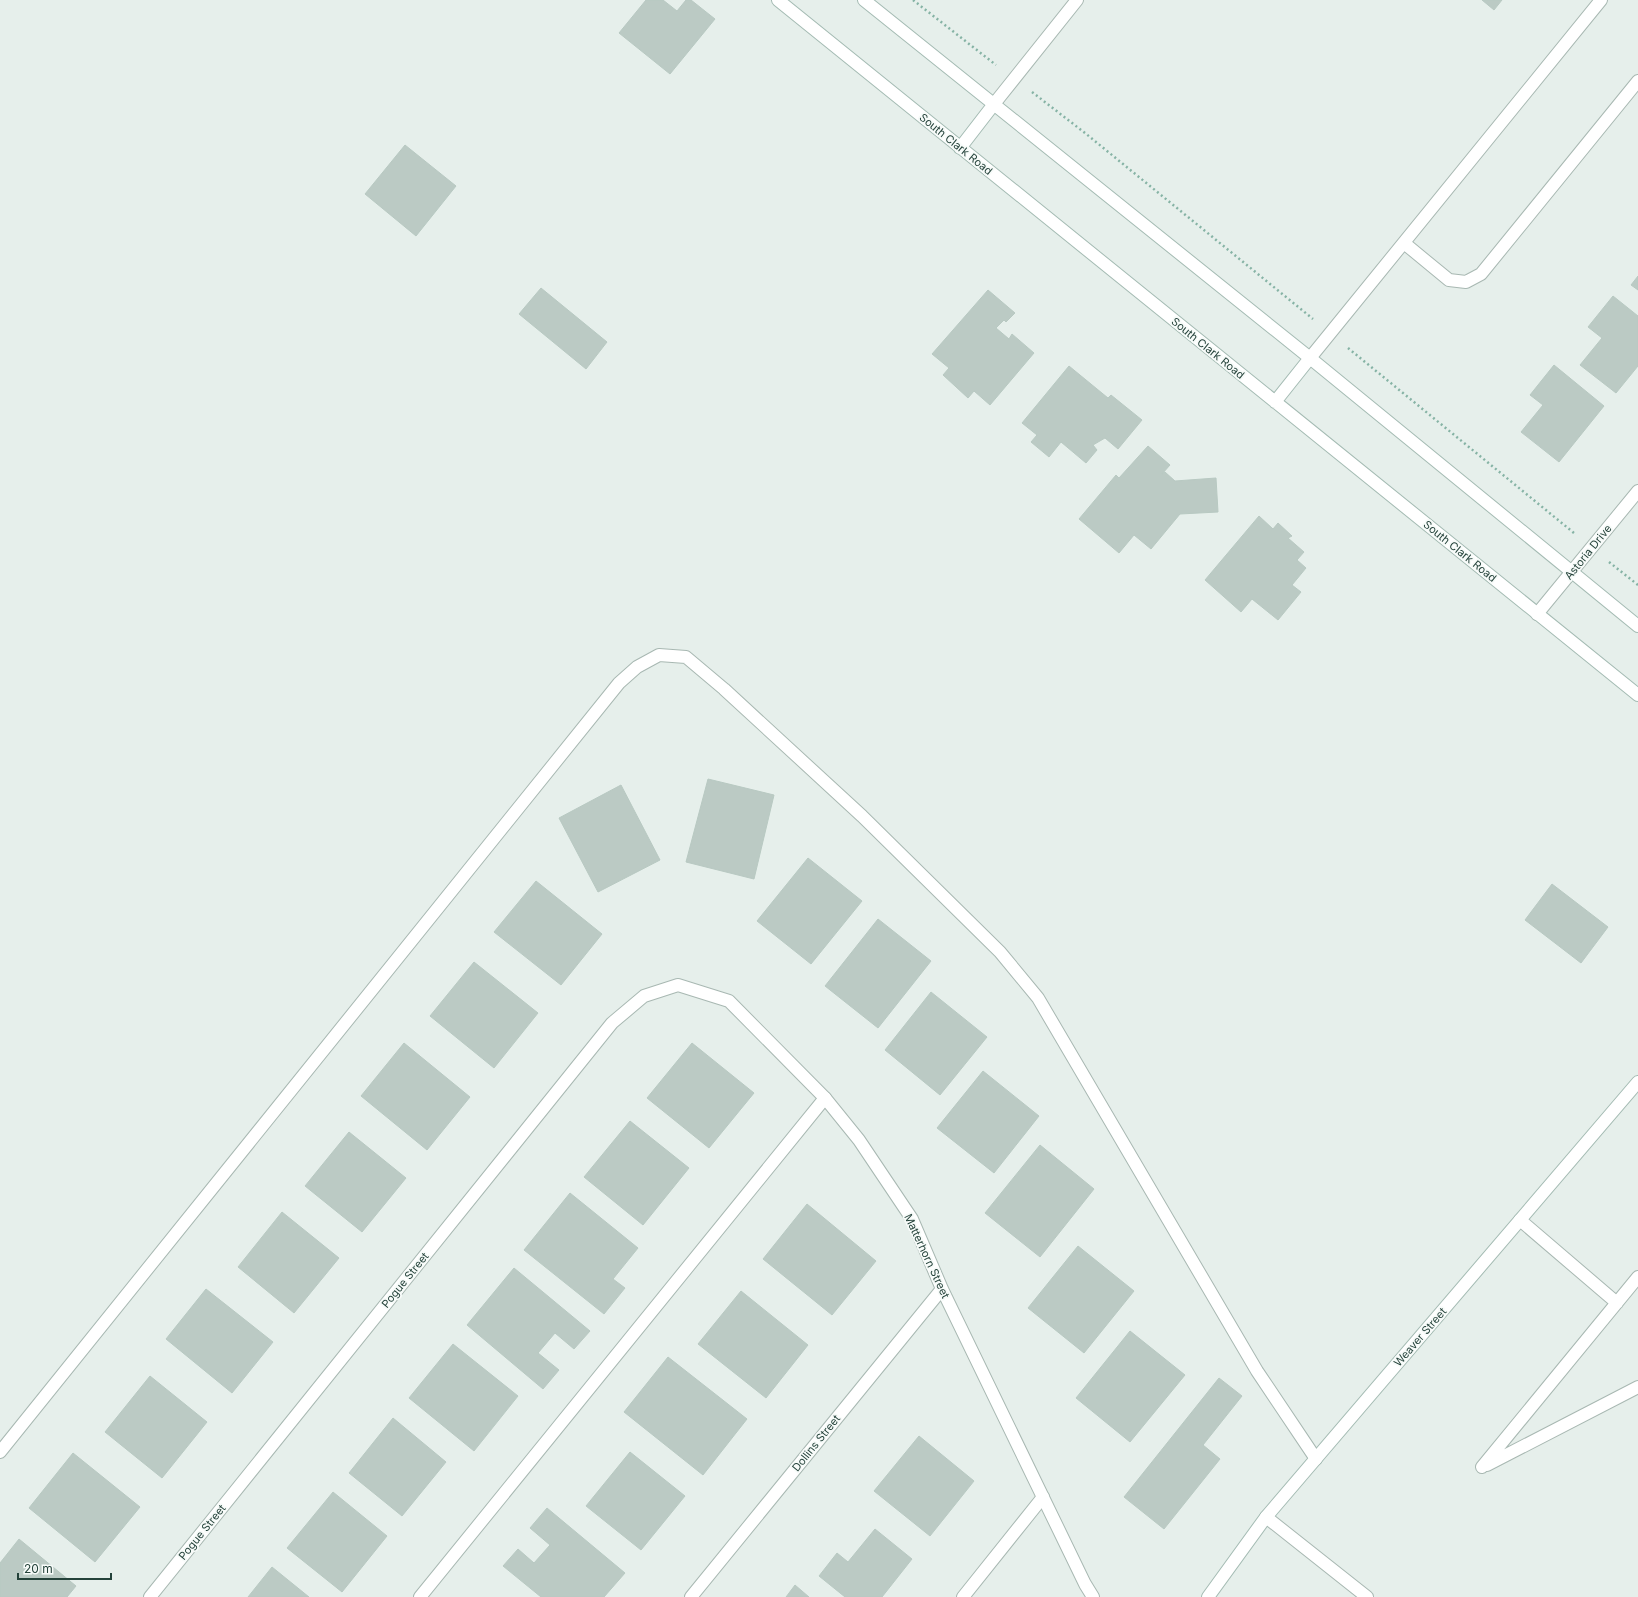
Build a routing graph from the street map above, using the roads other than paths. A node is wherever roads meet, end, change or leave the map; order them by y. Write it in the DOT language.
graph roads {
  1 [pos="778,0"];
  2 [pos="864,0"];
  3 [pos="1077,0"];
  4 [pos="1601,0"];
  5 [pos="1638,81"];
  6 [pos="994,104"];
  7 [pos="960,148"];
  8 [pos="1404,243"];
  9 [pos="1310,358"];
  10 [pos="1275,402"];
  11 [pos="1638,491"];
  12 [pos="1572,572"];
  13 [pos="1537,614"];
  14 [pos="1638,626"];
  15 [pos="1638,695"];
  16 [pos="678,985"];
  17 [pos="1638,1082"];
  18 [pos="825,1098"];
  19 [pos="1520,1220"];
  20 [pos="1638,1277"];
  21 [pos="942,1289"];
  22 [pos="1617,1303"];
  23 [pos="1638,1387"];
  24 [pos="0,1452"];
  25 [pos="1316,1459"];
  26 [pos="1043,1497"];
  27 [pos="1266,1517"];
  28 [pos="150,1597"];
  29 [pos="420,1597"];
  30 [pos="691,1597"];
  31 [pos="963,1597"];
  32 [pos="1093,1597"];
  33 [pos="1208,1597"];
  34 [pos="1367,1597"];
  1 -- 7 [label="street, South Clark Road"];
  2 -- 6 [label="street"];
  3 -- 6 [label="street"];
  4 -- 8 [label="street"];
  5 -- 8 [label="street"];
  6 -- 7 [label="street"];
  6 -- 9 [label="street"];
  7 -- 10 [label="street, South Clark Road"];
  8 -- 9 [label="street"];
  9 -- 10 [label="street"];
  9 -- 12 [label="street"];
  10 -- 13 [label="street, South Clark Road"];
  11 -- 12 [label="street, Astoria Drive"];
  12 -- 13 [label="street, Astoria Drive"];
  12 -- 14 [label="street"];
  13 -- 15 [label="street, South Clark Road"];
  16 -- 18 [label="street, Matterhorn Street"];
  16 -- 28 [label="street, Pogue Street"];
  17 -- 19 [label="street, Weaver Street"];
  18 -- 21 [label="street, Matterhorn Street"];
  18 -- 29 [label="street"];
  19 -- 22 [label="street"];
  19 -- 25 [label="street, Weaver Street"];
  20 -- 22 [label="street"];
  21 -- 26 [label="street, Matterhorn Street"];
  21 -- 30 [label="street, Dollins Street"];
  22 -- 23 [label="street"];
  24 -- 25 [label="street"];
  25 -- 27 [label="street, Weaver Street"];
  26 -- 31 [label="street"];
  26 -- 32 [label="street, Matterhorn Street"];
  27 -- 33 [label="street, Weaver Street"];
  27 -- 34 [label="street"];
}
